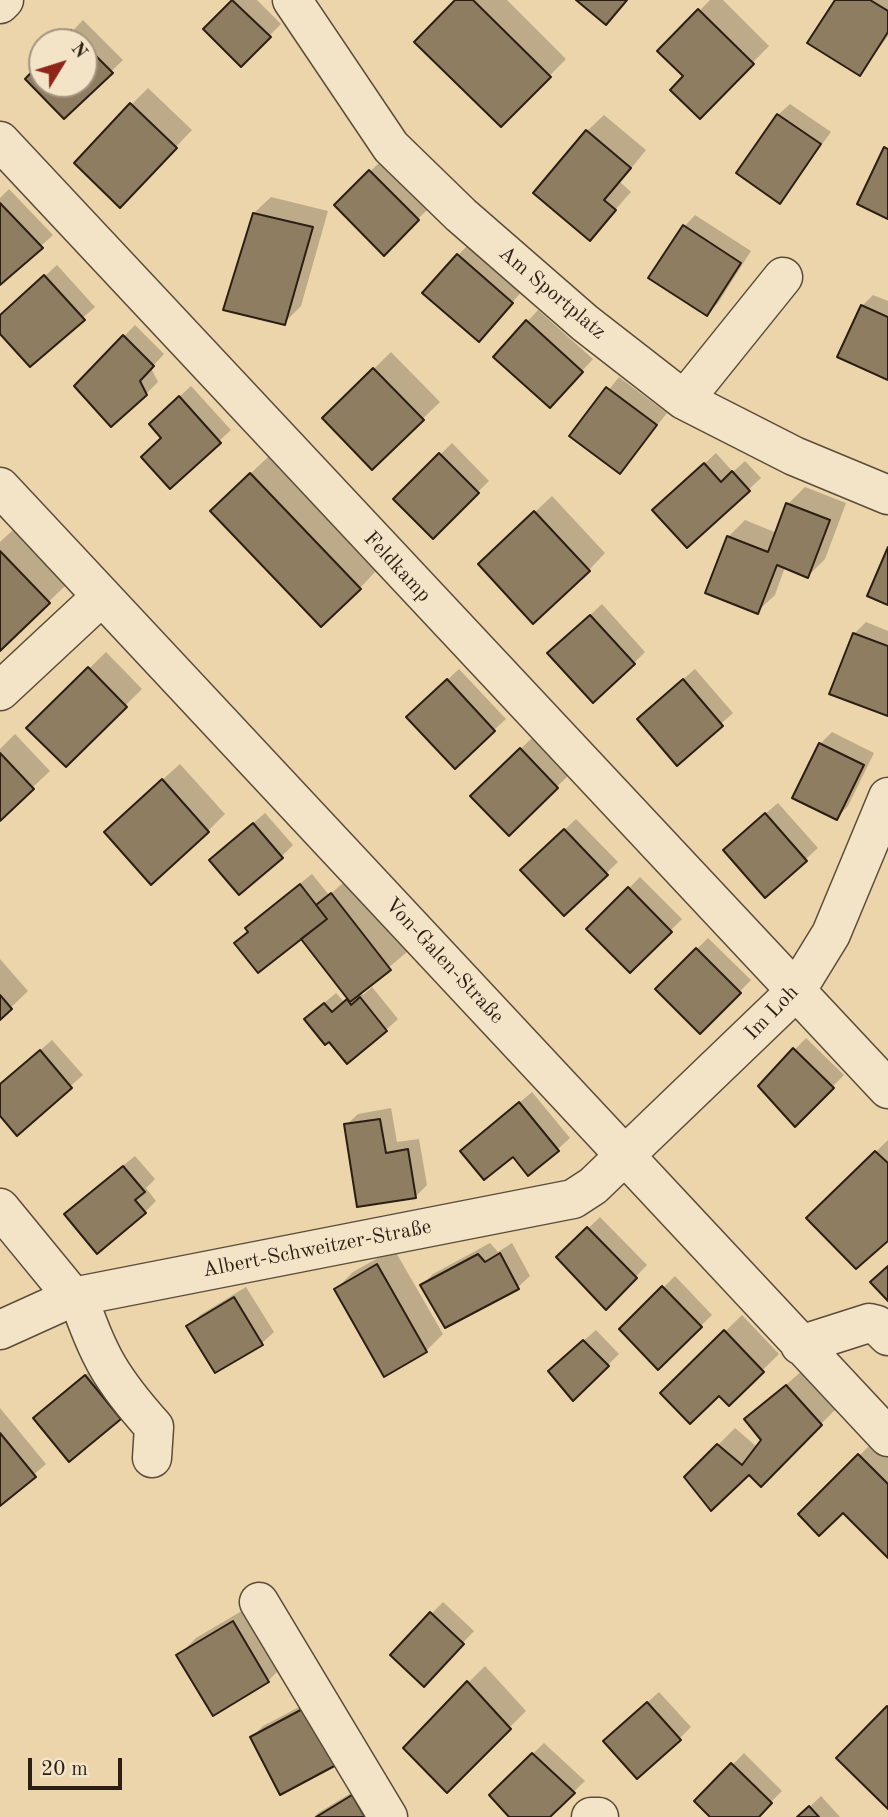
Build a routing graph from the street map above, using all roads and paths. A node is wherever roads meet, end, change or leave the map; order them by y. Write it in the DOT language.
graph roads {
  1 [pos="4,0"];
  2 [pos="292,0"];
  3 [pos="0,4"];
  4 [pos="0,141"];
  5 [pos="783,277"];
  6 [pos="684,400"];
  7 [pos="0,487"];
  8 [pos="888,495"];
  9 [pos="102,596"];
  10 [pos="0,691"];
  11 [pos="888,797"];
  12 [pos="796,991"];
  13 [pos="888,1089"];
  14 [pos="625,1156"];
  15 [pos="0,1208"];
  16 [pos="75,1296"];
  17 [pos="0,1330"];
  18 [pos="888,1336"];
  19 [pos="800,1345"];
  20 [pos="888,1437"];
  21 [pos="152,1458"];
  22 [pos="259,1602"];
  23 [pos="388,1817"];
  24 [pos="591,1817"];
  25 [pos="599,1817"];
  1 -- 3 [label="street"];
  2 -- 6 [label="street, Am Sportplatz"];
  4 -- 12 [label="street, Feldkamp"];
  5 -- 6 [label="street"];
  6 -- 8 [label="street, Am Sportplatz"];
  7 -- 9 [label="street, Von-Galen-Straße"];
  9 -- 10 [label="street"];
  9 -- 14 [label="street, Von-Galen-Straße"];
  11 -- 12 [label="street, Im Loh"];
  12 -- 13 [label="street, Feldkamp"];
  12 -- 14 [label="street, Im Loh"];
  14 -- 16 [label="street, Albert-Schweitzer-Straße"];
  14 -- 19 [label="street, Von-Galen-Straße"];
  15 -- 16 [label="street"];
  16 -- 17 [label="street, Albert-Schweitzer-Straße"];
  16 -- 21 [label="street"];
  18 -- 19 [label="street"];
  19 -- 20 [label="street, Von-Galen-Straße"];
  22 -- 23 [label="street"];
  24 -- 25 [label="street"];
}
